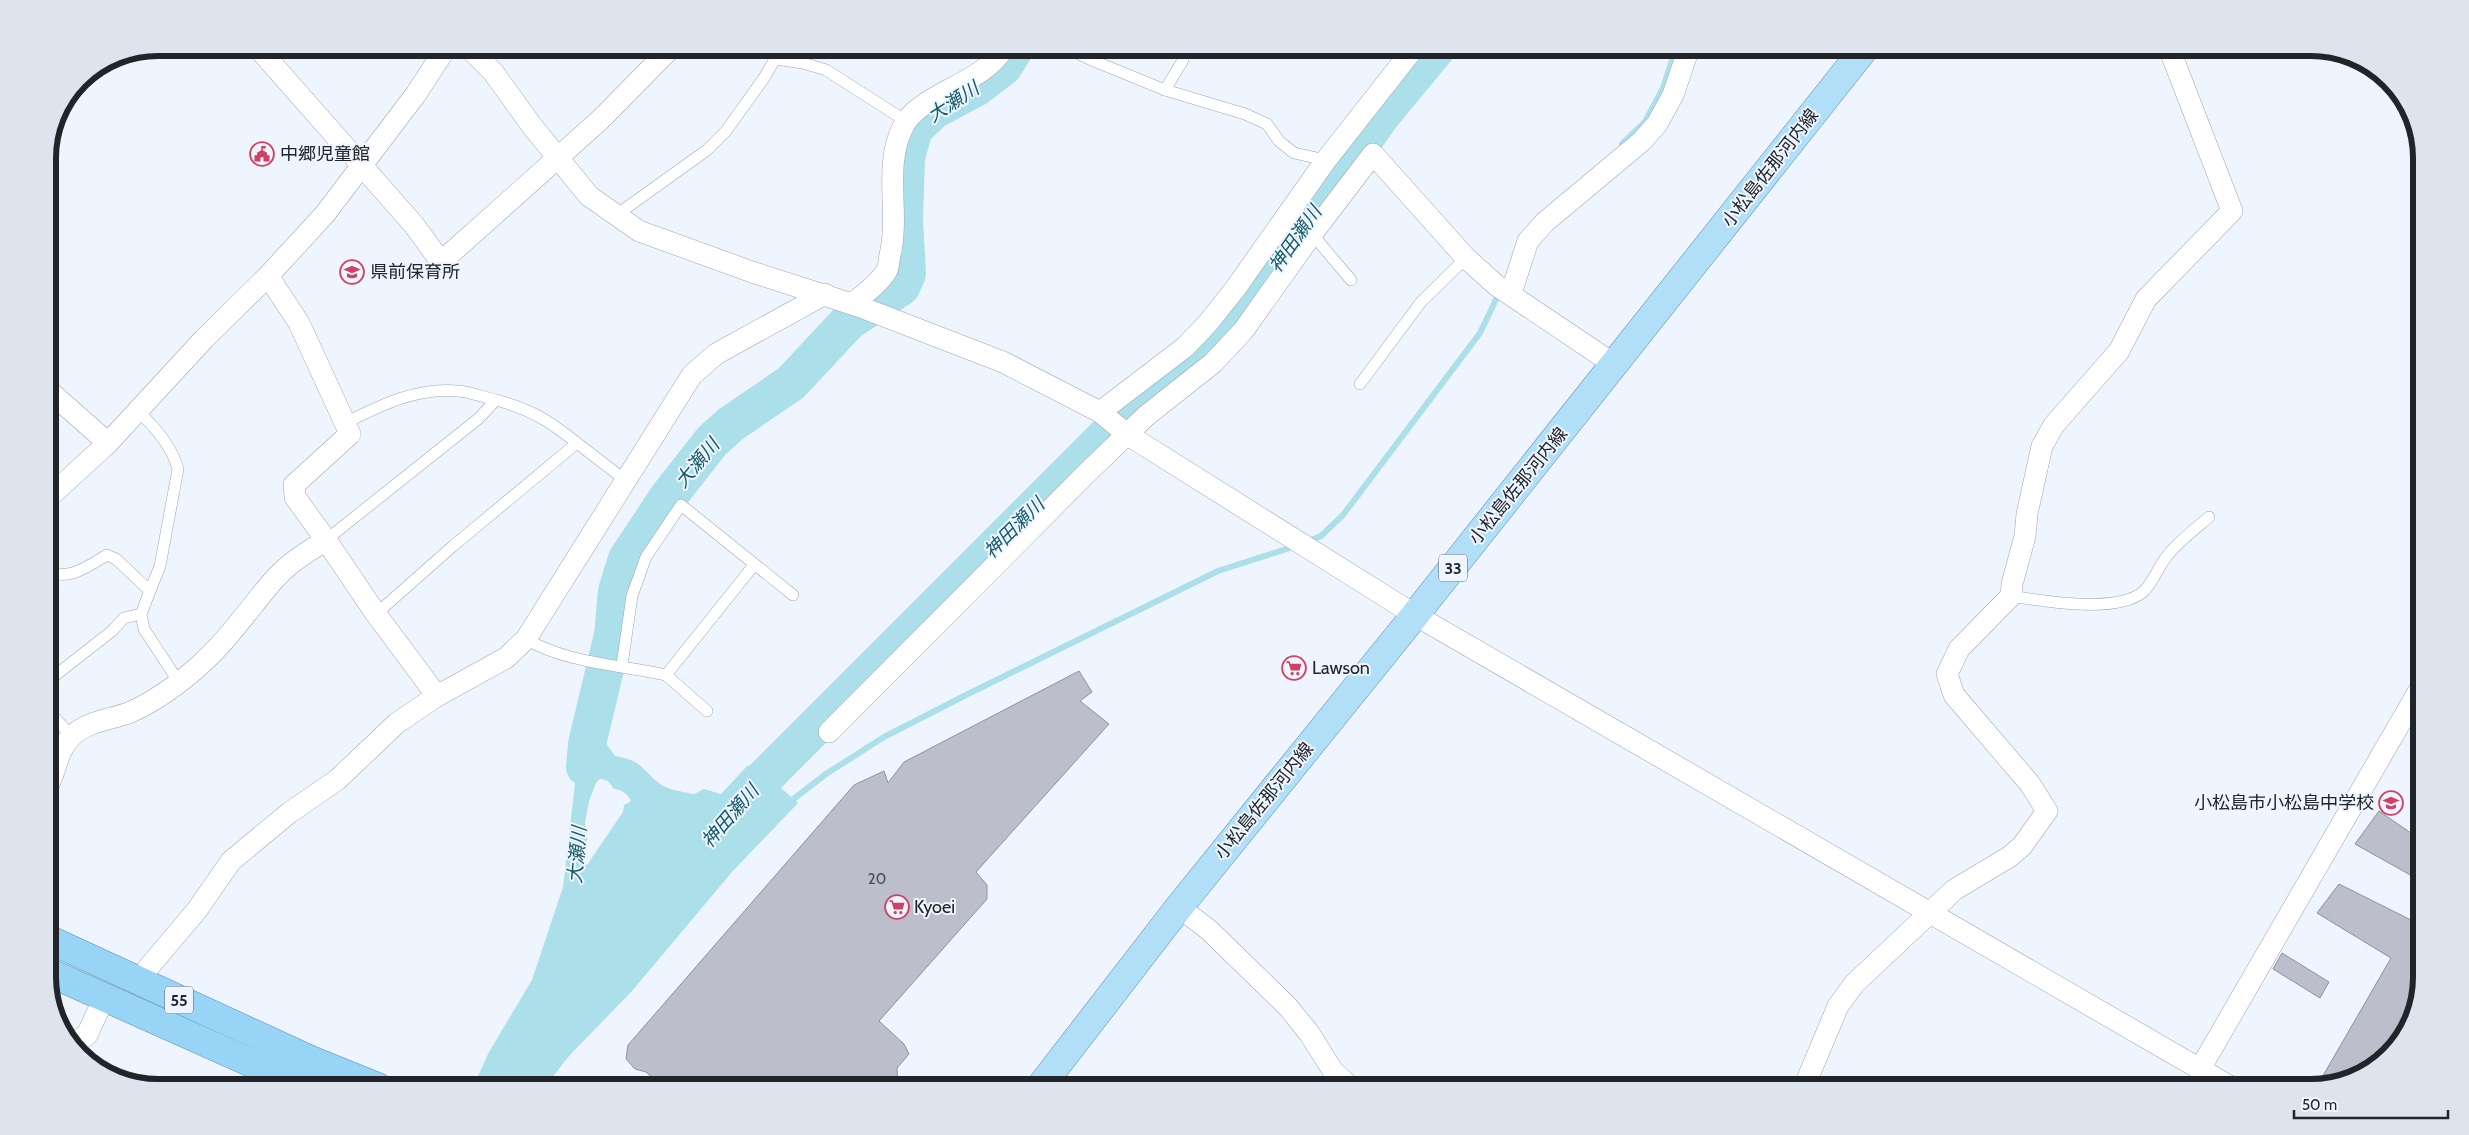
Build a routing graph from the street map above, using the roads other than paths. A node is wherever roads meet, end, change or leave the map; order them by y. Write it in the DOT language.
graph roads {
  1 [pos="265,56"];
  2 [pos="441,56"];
  3 [pos="477,56"];
  4 [pos="663,56"];
  5 [pos="775,56"];
  6 [pos="785,56"];
  7 [pos="996,56"];
  8 [pos="1083,56"];
  9 [pos="1183,56"];
  10 [pos="1408,56"];
  11 [pos="1686,56"];
  12 [pos="1859,56"];
  13 [pos="2172,56"];
  14 [pos="1165,90"];
  15 [pos="906,121"];
  16 [pos="559,157"];
  17 [pos="1326,160"];
  18 [pos="361,164"];
  19 [pos="615,216"];
  20 [pos="1312,234"];
  21 [pos="1466,258"];
  22 [pos="268,276"];
  23 [pos="1352,280"];
  24 [pos="1504,290"];
  25 [pos="825,294"];
  26 [pos="862,308"];
  27 [pos="1615,365"];
  28 [pos="1360,384"];
  29 [pos="56,397"];
  30 [pos="496,400"];
  31 [pos="138,411"];
  32 [pos="345,423"];
  33 [pos="1114,423"];
  34 [pos="108,443"];
  35 [pos="577,443"];
  36 [pos="625,480"];
  37 [pos="56,491"];
  38 [pos="2209,517"];
  39 [pos="326,540"];
  40 [pos="754,565"];
  41 [pos="56,573"];
  42 [pos="150,591"];
  43 [pos="792,595"];
  44 [pos="2011,596"];
  45 [pos="141,614"];
  46 [pos="376,614"];
  47 [pos="1415,615"];
  48 [pos="526,639"];
  49 [pos="616,665"];
  50 [pos="56,675"];
  51 [pos="666,675"];
  52 [pos="178,681"];
  53 [pos="437,696"];
  54 [pos="2413,701"];
  55 [pos="707,711"];
  56 [pos="56,719"];
  57 [pos="829,732"];
  58 [pos="71,736"];
  59 [pos="56,763"];
  60 [pos="1179,906"];
  61 [pos="1929,913"];
  62 [pos="56,943"];
  63 [pos="56,976"];
  64 [pos="140,982"];
  65 [pos="104,998"];
  66 [pos="78,1040"];
  67 [pos="2200,1069"];
  68 [pos="287,1079"];
  69 [pos="357,1079"];
  70 [pos="1047,1079"];
  71 [pos="1341,1079"];
  72 [pos="1808,1079"];
  73 [pos="2216,1079"];
  1 -- 18 [label="street"];
  2 -- 18 [label="street"];
  3 -- 16 [label="street"];
  4 -- 16 [label="street"];
  5 -- 19 [label="lane"];
  6 -- 15 [label="lane"];
  7 -- 15 [label="street"];
  8 -- 14 [label="lane"];
  9 -- 14 [label="lane"];
  10 -- 17 [label="street"];
  11 -- 24 [label="street"];
  12 -- 27 [label="main road, 小松島佐那河内線 / 33"];
  13 -- 44 [label="street"];
  14 -- 17 [label="lane"];
  15 -- 26 [label="street"];
  16 -- 18 [label="street"];
  16 -- 19 [label="street"];
  17 -- 33 [label="street"];
  18 -- 22 [label="street"];
  19 -- 25 [label="street"];
  20 -- 21 [label="street"];
  20 -- 23 [label="lane"];
  20 -- 33 [label="street"];
  21 -- 24 [label="street"];
  21 -- 28 [label="lane"];
  22 -- 31 [label="street"];
  22 -- 32 [label="street"];
  24 -- 27 [label="street"];
  25 -- 26 [label="street"];
  25 -- 36 [label="street"];
  26 -- 33 [label="street"];
  27 -- 47 [label="main road, 小松島佐那河内線 / 33"];
  29 -- 34 [label="street"];
  30 -- 32 [label="lane"];
  30 -- 35 [label="lane"];
  30 -- 39 [label="lane"];
  31 -- 34 [label="street"];
  31 -- 42 [label="lane"];
  32 -- 39 [label="street"];
  33 -- 47 [label="street"];
  33 -- 57 [label="street"];
  34 -- 37 [label="street"];
  35 -- 36 [label="lane"];
  35 -- 46 [label="lane"];
  36 -- 48 [label="street"];
  38 -- 44 [label="lane"];
  39 -- 46 [label="street"];
  39 -- 52 [label="street"];
  40 -- 43 [label="lane"];
  40 -- 49 [label="lane"];
  40 -- 51 [label="lane"];
  41 -- 42 [label="lane"];
  42 -- 45 [label="lane"];
  44 -- 61 [label="street"];
  45 -- 50 [label="lane"];
  45 -- 52 [label="lane"];
  46 -- 53 [label="street"];
  47 -- 60 [label="main road, 小松島佐那河内線 / 33"];
  47 -- 61 [label="street"];
  48 -- 49 [label="lane"];
  48 -- 53 [label="street"];
  49 -- 51 [label="lane"];
  51 -- 55 [label="lane"];
  52 -- 58 [label="street"];
  53 -- 64 [label="street"];
  54 -- 67 [label="street"];
  56 -- 58 [label="lane"];
  58 -- 59 [label="street"];
  60 -- 70 [label="main road, 小松島佐那河内線 / 33"];
  60 -- 71 [label="street"];
  61 -- 67 [label="street"];
  61 -- 72 [label="street"];
  62 -- 64 [label="highway, 55"];
  63 -- 65 [label="highway, 55"];
  64 -- 69 [label="highway, 55"];
  65 -- 66 [label="street"];
  65 -- 68 [label="highway, 55"];
  67 -- 73 [label="street"];
}
